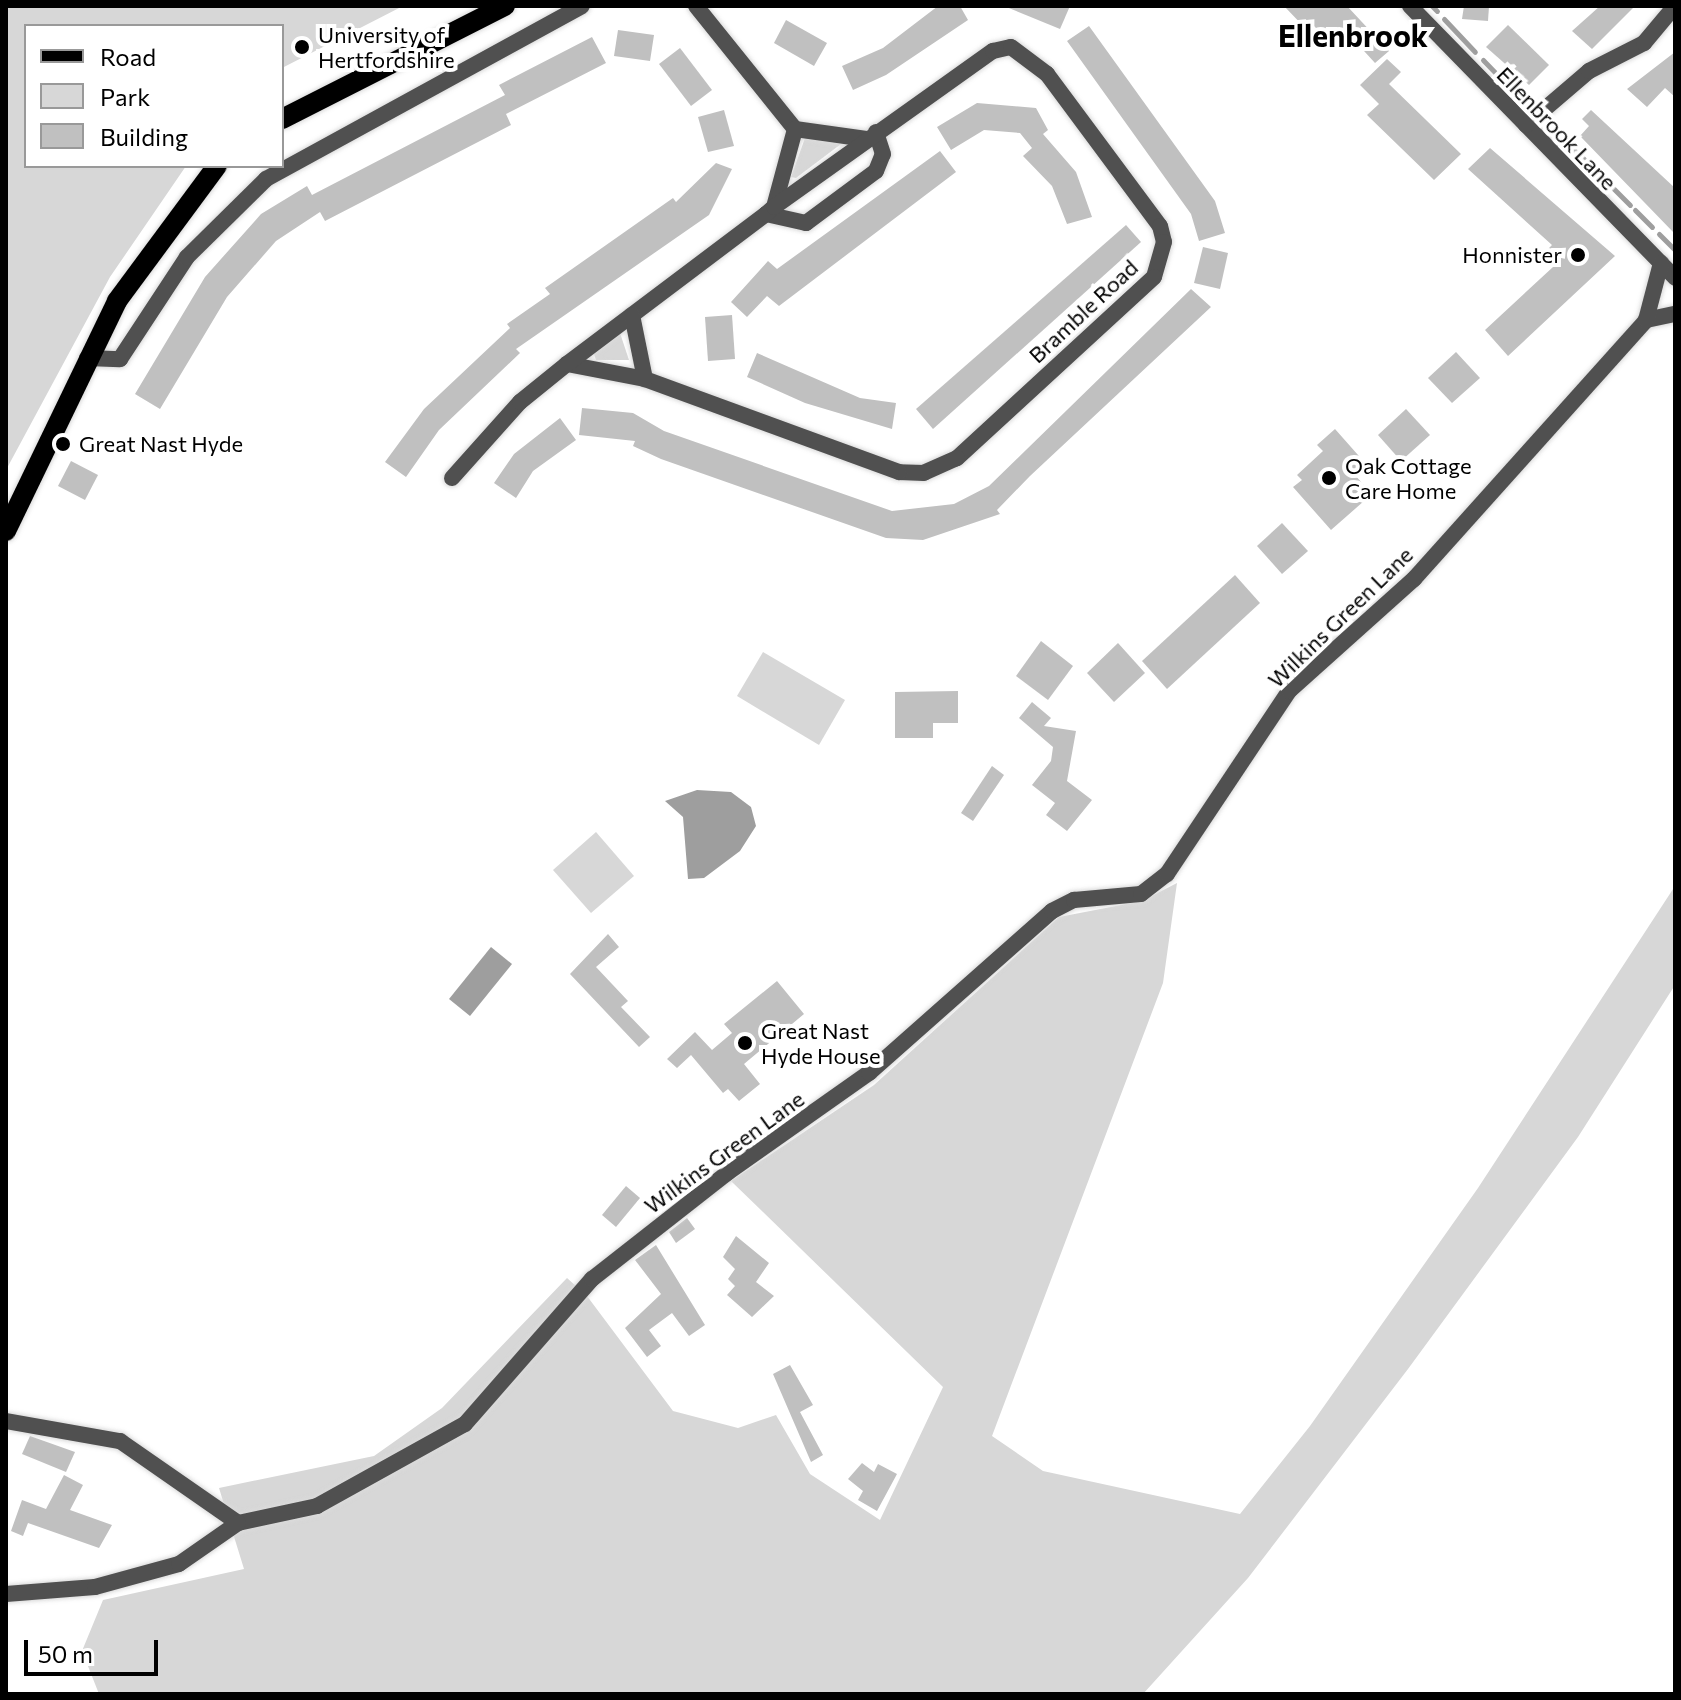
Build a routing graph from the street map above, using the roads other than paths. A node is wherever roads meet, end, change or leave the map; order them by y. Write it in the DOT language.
graph roads {
  1 [pos="505,6"];
  2 [pos="582,6"];
  3 [pos="696,6"];
  4 [pos="1410,6"];
  5 [pos="1675,6"];
  6 [pos="284,118"];
  7 [pos="1526,125"];
  8 [pos="795,129"];
  9 [pos="871,136"];
  10 [pos="216,168"];
  11 [pos="770,211"];
  12 [pos="1661,263"];
  13 [pos="1675,278"];
  14 [pos="1675,314"];
  15 [pos="632,315"];
  16 [pos="1646,320"];
  17 [pos="87,358"];
  18 [pos="567,364"];
  19 [pos="645,379"];
  20 [pos="452,478"];
  21 [pos="6,531"];
  22 [pos="6,1421"];
  23 [pos="238,1523"];
  24 [pos="6,1594"];
  1 -- 6 [label="main road"];
  2 -- 17 [label="street"];
  3 -- 8 [label="street"];
  4 -- 7 [label="street, Ellenbrook Lane"];
  5 -- 7 [label="street"];
  7 -- 12 [label="street, Ellenbrook Lane"];
  8 -- 9 [label="street"];
  8 -- 11 [label="street"];
  9 -- 11 [label="street, Bramble Road"];
  9 -- 11 [label="street"];
  9 -- 19 [label="street, Bramble Road"];
  10 -- 17 [label="main road"];
  11 -- 15 [label="street, Bramble Road"];
  12 -- 13 [label="street, Ellenbrook Lane"];
  12 -- 16 [label="street, Wilkins Green Lane"];
  14 -- 16 [label="street"];
  15 -- 18 [label="street, Bramble Road"];
  15 -- 19 [label="street"];
  16 -- 23 [label="street, Wilkins Green Lane"];
  17 -- 21 [label="main road"];
  18 -- 19 [label="street, Bramble Road"];
  18 -- 20 [label="street, Bramble Road"];
  22 -- 23 [label="street"];
  23 -- 24 [label="street"];
}
